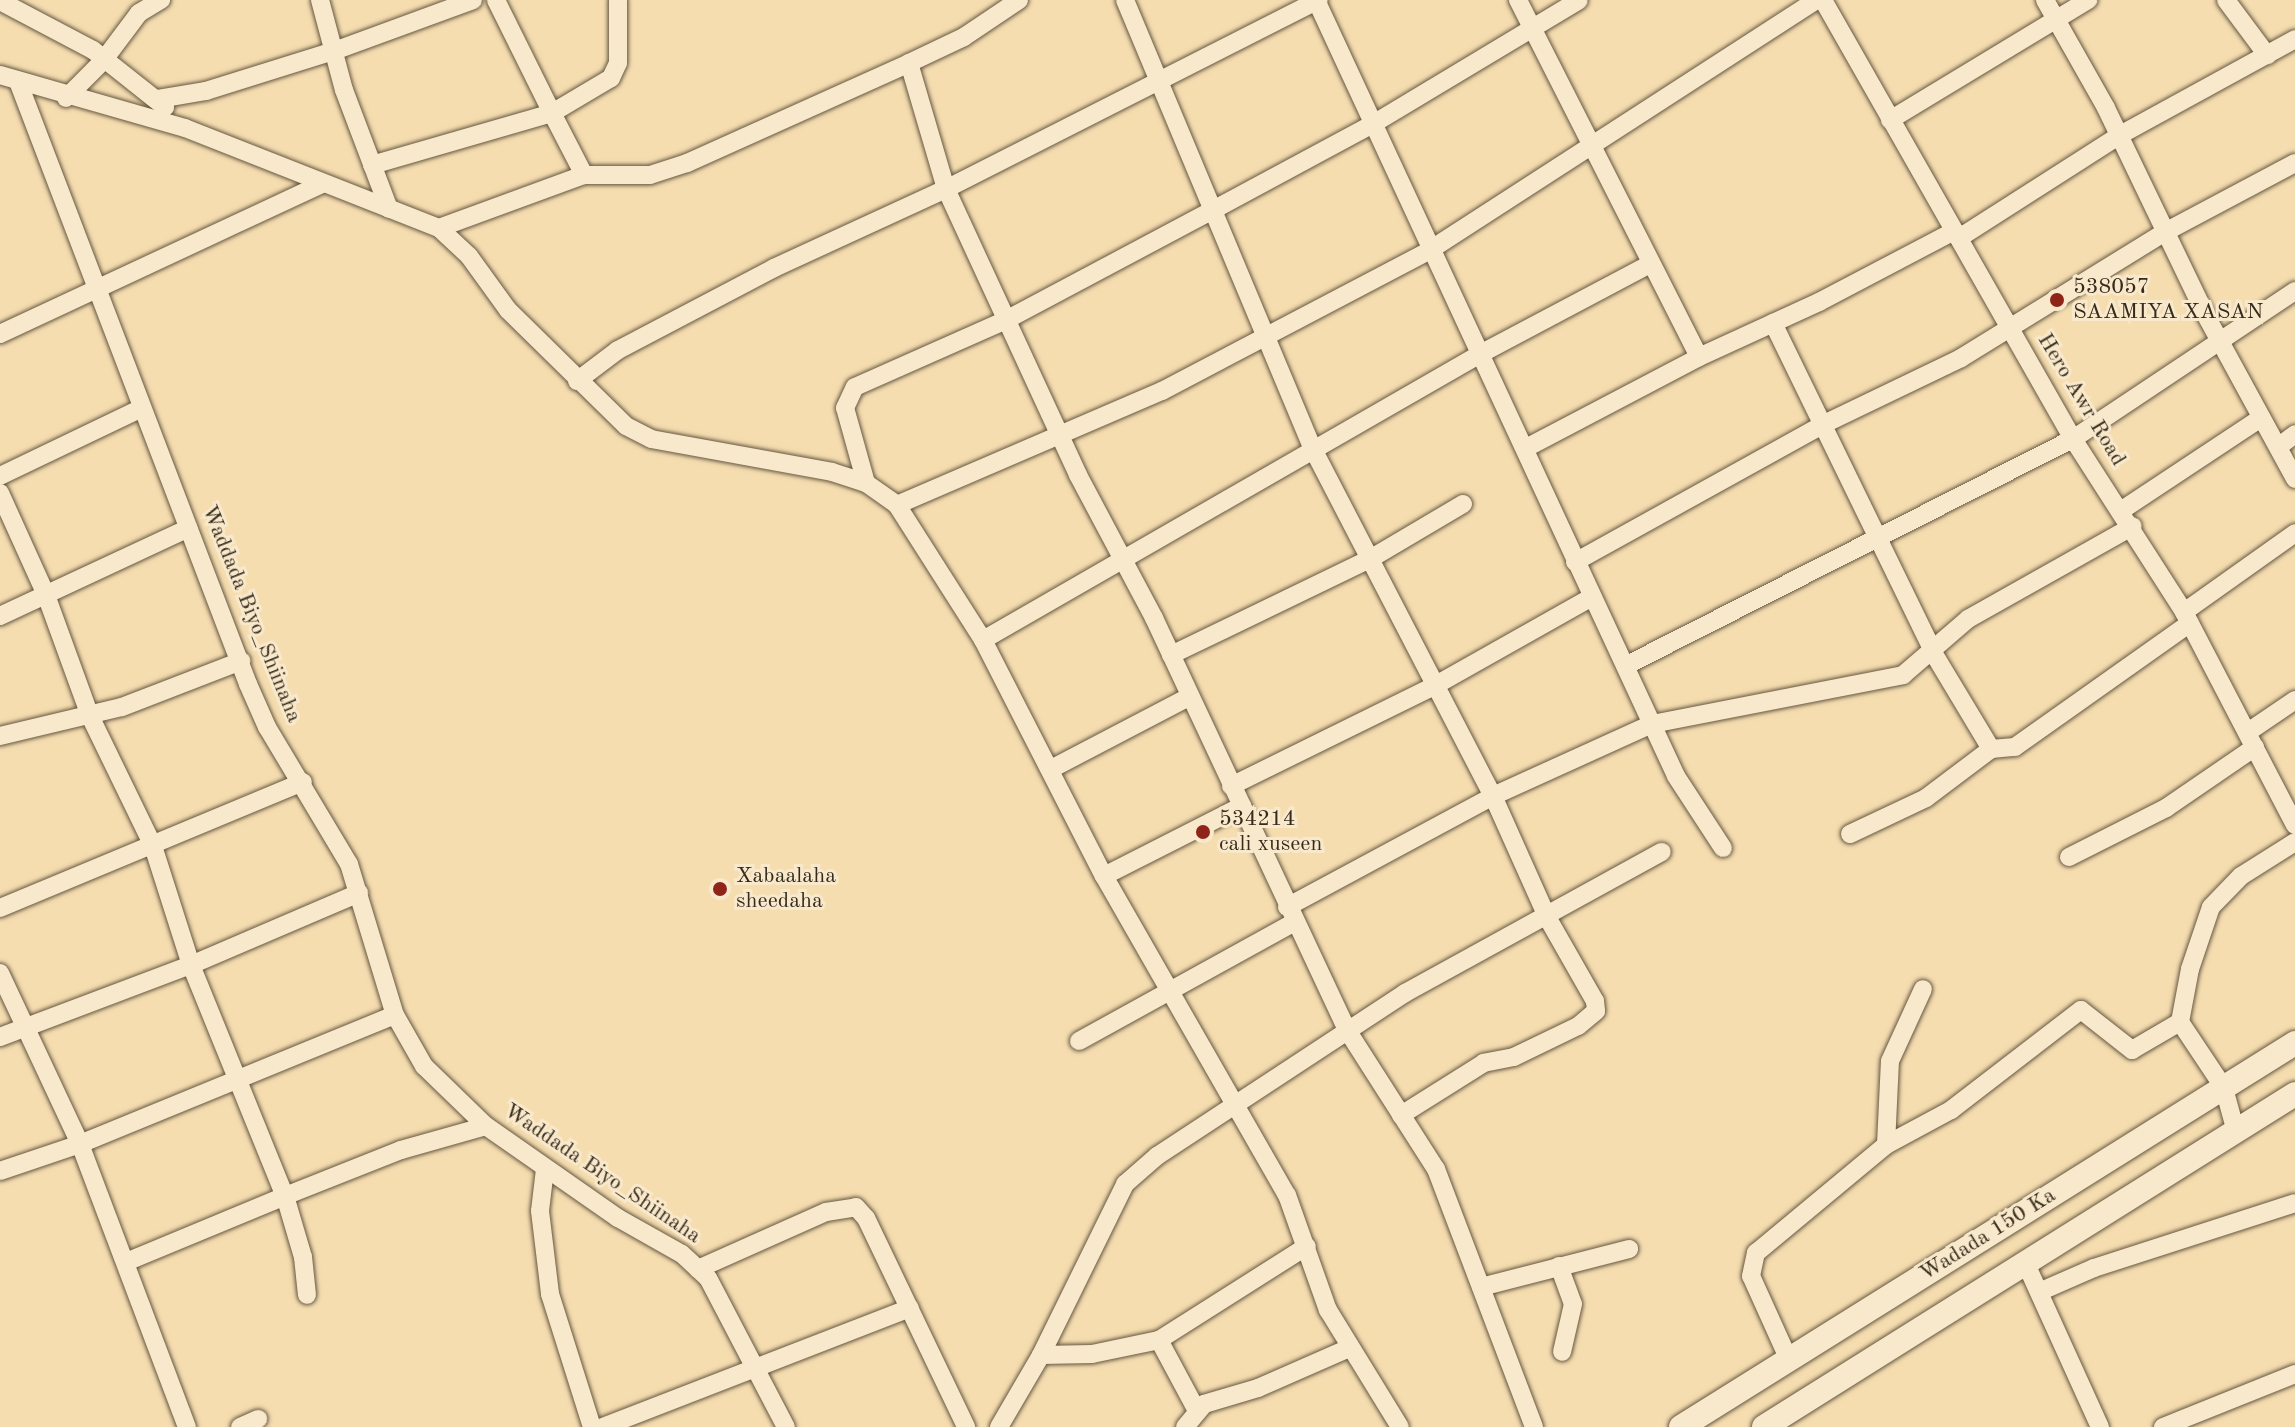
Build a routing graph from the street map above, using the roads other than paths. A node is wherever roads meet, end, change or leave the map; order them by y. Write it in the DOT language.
graph roads {
  1 [pos="161,0"];
  2 [pos="320,0"];
  3 [pos="473,0"];
  4 [pos="496,0"];
  5 [pos="618,0"];
  6 [pos="1019,0"];
  7 [pos="1125,0"];
  8 [pos="1317,0"];
  9 [pos="1518,0"];
  10 [pos="1579,0"];
  11 [pos="1820,0"];
  12 [pos="2045,0"];
  13 [pos="2088,0"];
  14 [pos="2226,0"];
  15 [pos="0,1"];
  16 [pos="136,7"];
  17 [pos="2057,20"];
  18 [pos="1533,29"];
  19 [pos="2295,39"];
  20 [pos="334,51"];
  21 [pos="2267,55"];
  22 [pos="103,61"];
  23 [pos="909,63"];
  24 [pos="0,75"];
  25 [pos="1160,83"];
  26 [pos="19,84"];
  27 [pos="66,98"];
  28 [pos="158,99"];
  29 [pos="552,113"];
  30 [pos="1890,120"];
  31 [pos="1373,124"];
  32 [pos="185,128"];
  33 [pos="2120,135"];
  34 [pos="1594,147"];
  35 [pos="2295,163"];
  36 [pos="372,165"];
  37 [pos="584,175"];
  38 [pos="322,184"];
  39 [pos="946,189"];
  40 [pos="389,209"];
  41 [pos="1215,209"];
  42 [pos="439,228"];
  43 [pos="2167,231"];
  44 [pos="1956,235"];
  45 [pos="1430,250"];
  46 [pos="1650,264"];
  47 [pos="2295,291"];
  48 [pos="96,292"];
  49 [pos="1006,320"];
  50 [pos="1773,323"];
  51 [pos="2010,330"];
  52 [pos="0,334"];
  53 [pos="1267,337"];
  54 [pos="2220,342"];
  55 [pos="1482,353"];
  56 [pos="1699,357"];
  57 [pos="577,381"];
  58 [pos="142,408"];
  59 [pos="2261,418"];
  60 [pos="1822,425"];
  61 [pos="2295,434"];
  62 [pos="1060,435"];
  63 [pos="2073,439"];
  64 [pos="2278,447"];
  65 [pos="1526,448"];
  66 [pos="1314,451"];
  67 [pos="0,476"];
  68 [pos="2295,479"];
  69 [pos="866,483"];
  70 [pos="0,493"];
  71 [pos="1463,504"];
  72 [pos="897,505"];
  73 [pos="2122,510"];
  74 [pos="2133,526"];
  75 [pos="189,528"];
  76 [pos="2295,533"];
  77 [pos="1882,538"];
  78 [pos="1370,559"];
  79 [pos="1121,560"];
  80 [pos="1575,562"];
  81 [pos="46,595"];
  82 [pos="1592,597"];
  83 [pos="0,616"];
  84 [pos="2187,618"];
  85 [pos="983,640"];
  86 [pos="1931,648"];
  87 [pos="1171,655"];
  88 [pos="241,661"];
  89 [pos="1627,665"];
  90 [pos="1436,685"];
  91 [pos="1189,697"];
  92 [pos="2295,700"];
  93 [pos="90,716"];
  94 [pos="1652,724"];
  95 [pos="0,736"];
  96 [pos="2251,740"];
  97 [pos="1991,749"];
  98 [pos="1051,769"];
  99 [pos="303,782"];
  100 [pos="1231,786"];
  101 [pos="1493,796"];
  102 [pos="1242,806"];
  103 [pos="2295,825"];
  104 [pos="1850,834"];
  105 [pos="2295,842"];
  106 [pos="153,846"];
  107 [pos="1723,848"];
  108 [pos="1662,852"];
  109 [pos="2069,857"];
  110 [pos="1104,876"];
  111 [pos="359,893"];
  112 [pos="0,908"];
  113 [pos="1291,914"];
  114 [pos="1547,917"];
  115 [pos="191,965"];
  116 [pos="0,973"];
  117 [pos="1166,989"];
  118 [pos="1923,989"];
  119 [pos="395,1015"];
  120 [pos="2180,1022"];
  121 [pos="24,1028"];
  122 [pos="1347,1030"];
  123 [pos="0,1037"];
  124 [pos="1079,1041"];
  125 [pos="2295,1043"];
  126 [pos="239,1077"];
  127 [pos="2224,1088"];
  128 [pos="2295,1094"];
  129 [pos="1235,1105"];
  130 [pos="1401,1115"];
  131 [pos="486,1126"];
  132 [pos="2236,1132"];
  133 [pos="80,1144"];
  134 [pos="1886,1145"];
  135 [pos="545,1169"];
  136 [pos="0,1171"];
  137 [pos="285,1196"];
  138 [pos="2295,1203"];
  139 [pos="1307,1246"];
  140 [pos="1629,1249"];
  141 [pos="126,1262"];
  142 [pos="2026,1264"];
  143 [pos="1559,1266"];
  144 [pos="698,1269"];
  145 [pos="1481,1287"];
  146 [pos="2039,1292"];
  147 [pos="307,1295"];
  148 [pos="910,1308"];
  149 [pos="1159,1340"];
  150 [pos="1349,1348"];
  151 [pos="1562,1352"];
  152 [pos="1041,1355"];
  153 [pos="1789,1360"];
  154 [pos="759,1371"];
  155 [pos="2295,1374"];
  156 [pos="1196,1409"];
  157 [pos="258,1419"];
  158 [pos="187,1427"];
  159 [pos="240,1427"];
  160 [pos="592,1427"];
  161 [pos="603,1427"];
  162 [pos="786,1427"];
  163 [pos="947,1427"];
  164 [pos="958,1427"];
  165 [pos="966,1427"];
  166 [pos="999,1427"];
  167 [pos="1185,1427"];
  168 [pos="1400,1427"];
  169 [pos="1534,1427"];
  170 [pos="1681,1427"];
  171 [pos="1764,1427"];
  172 [pos="2100,1427"];
  173 [pos="2163,1427"];
  1 -- 16 [label="street"];
  2 -- 20 [label="street"];
  3 -- 20 [label="street"];
  4 -- 29 [label="street"];
  5 -- 29 [label="street"];
  6 -- 23 [label="street"];
  7 -- 25 [label="street"];
  8 -- 25 [label="street"];
  8 -- 31 [label="street"];
  9 -- 18 [label="street"];
  10 -- 18 [label="street"];
  11 -- 30 [label="street, Hero Awr Road"];
  11 -- 34 [label="street"];
  12 -- 17 [label="street"];
  13 -- 17 [label="street"];
  14 -- 21 [label="street"];
  15 -- 22 [label="street"];
  16 -- 22 [label="street"];
  17 -- 30 [label="street"];
  17 -- 33 [label="street"];
  18 -- 31 [label="street"];
  18 -- 34 [label="street"];
  19 -- 21 [label="street"];
  20 -- 28 [label="street"];
  20 -- 36 [label="street"];
  21 -- 33 [label="street"];
  22 -- 27 [label="street"];
  22 -- 28 [label="street"];
  23 -- 37 [label="street"];
  23 -- 39 [label="street"];
  24 -- 26 [label="street"];
  25 -- 39 [label="street"];
  25 -- 41 [label="street"];
  26 -- 27 [label="street"];
  26 -- 48 [label="street, Waddada Biyo_Shiinaha"];
  27 -- 32 [label="street"];
  28 -- 32 [label="street"];
  29 -- 36 [label="street"];
  29 -- 37 [label="street"];
  30 -- 44 [label="street, Hero Awr Road"];
  31 -- 41 [label="street"];
  31 -- 45 [label="street"];
  32 -- 38 [label="street"];
  33 -- 43 [label="street"];
  33 -- 44 [label="street"];
  34 -- 45 [label="street"];
  34 -- 46 [label="street"];
  35 -- 43 [label="street"];
  36 -- 40 [label="street"];
  37 -- 42 [label="street"];
  38 -- 40 [label="street"];
  38 -- 48 [label="street"];
  39 -- 49 [label="street"];
  39 -- 57 [label="street"];
  40 -- 42 [label="street"];
  41 -- 49 [label="street"];
  41 -- 53 [label="street"];
  42 -- 57 [label="street"];
  43 -- 51 [label="street"];
  43 -- 54 [label="street"];
  44 -- 50 [label="street"];
  44 -- 51 [label="street, Hero Awr Road"];
  45 -- 53 [label="street"];
  45 -- 55 [label="street"];
  46 -- 55 [label="street"];
  46 -- 56 [label="street"];
  47 -- 54 [label="street"];
  48 -- 52 [label="street"];
  48 -- 58 [label="street, Waddada Biyo_Shiinaha"];
  49 -- 62 [label="street"];
  49 -- 69 [label="street"];
  50 -- 56 [label="street"];
  50 -- 60 [label="street"];
  51 -- 60 [label="street"];
  51 -- 63 [label="street, Hero Awr Road"];
  53 -- 62 [label="street"];
  53 -- 66 [label="street"];
  54 -- 59 [label="street"];
  54 -- 63 [label="street"];
  55 -- 65 [label="street"];
  55 -- 66 [label="street"];
  56 -- 65 [label="street"];
  57 -- 69 [label="street"];
  58 -- 67 [label="street"];
  58 -- 75 [label="street, Waddada Biyo_Shiinaha"];
  59 -- 64 [label="street"];
  59 -- 73 [label="street"];
  60 -- 77 [label="street"];
  60 -- 80 [label="street"];
  61 -- 64 [label="street"];
  62 -- 72 [label="street"];
  62 -- 79 [label="street"];
  63 -- 73 [label="street, Hero Awr Road"];
  63 -- 77 [label="street"];
  64 -- 68 [label="street"];
  65 -- 80 [label="street"];
  66 -- 78 [label="street"];
  66 -- 79 [label="street"];
  69 -- 72 [label="street"];
  70 -- 81 [label="street"];
  71 -- 78 [label="street"];
  72 -- 85 [label="street"];
  73 -- 74 [label="street, Hero Awr Road"];
  74 -- 84 [label="street, Hero Awr Road"];
  74 -- 86 [label="street"];
  75 -- 81 [label="street"];
  75 -- 88 [label="street, Waddada Biyo_Shiinaha"];
  76 -- 84 [label="street"];
  77 -- 86 [label="street"];
  77 -- 89 [label="street"];
  78 -- 87 [label="street"];
  78 -- 90 [label="street"];
  79 -- 85 [label="street"];
  79 -- 87 [label="street"];
  80 -- 82 [label="street"];
  81 -- 83 [label="street"];
  81 -- 93 [label="street"];
  82 -- 89 [label="street"];
  82 -- 90 [label="street"];
  84 -- 96 [label="street, Hero Awr Road"];
  84 -- 97 [label="street"];
  85 -- 98 [label="street"];
  86 -- 94 [label="street"];
  86 -- 97 [label="street"];
  87 -- 91 [label="street"];
  88 -- 93 [label="street"];
  88 -- 99 [label="street, Waddada Biyo_Shiinaha"];
  89 -- 94 [label="street"];
  90 -- 100 [label="street"];
  90 -- 101 [label="street"];
  91 -- 98 [label="street"];
  91 -- 100 [label="street"];
  92 -- 96 [label="street"];
  93 -- 95 [label="street"];
  93 -- 106 [label="street"];
  94 -- 101 [label="street"];
  94 -- 107 [label="street"];
  96 -- 103 [label="street, Hero Awr Road"];
  96 -- 109 [label="street"];
  97 -- 104 [label="street"];
  98 -- 110 [label="street"];
  99 -- 106 [label="street"];
  99 -- 111 [label="street, Waddada Biyo_Shiinaha"];
  100 -- 102 [label="street"];
  101 -- 113 [label="street"];
  101 -- 114 [label="street"];
  102 -- 110 [label="street"];
  102 -- 113 [label="street"];
  105 -- 120 [label="street"];
  106 -- 112 [label="street"];
  106 -- 115 [label="street"];
  108 -- 114 [label="street"];
  110 -- 117 [label="street"];
  111 -- 115 [label="street"];
  111 -- 119 [label="street, Waddada Biyo_Shiinaha"];
  113 -- 117 [label="street"];
  113 -- 122 [label="street"];
  114 -- 122 [label="street"];
  114 -- 130 [label="street"];
  115 -- 121 [label="street"];
  115 -- 126 [label="street"];
  116 -- 121 [label="street"];
  117 -- 124 [label="street"];
  117 -- 129 [label="street"];
  118 -- 134 [label="street"];
  119 -- 126 [label="street"];
  119 -- 131 [label="street, Waddada Biyo_Shiinaha"];
  120 -- 127 [label="street"];
  120 -- 134 [label="street"];
  121 -- 123 [label="street"];
  121 -- 133 [label="street"];
  122 -- 129 [label="street"];
  122 -- 130 [label="street"];
  125 -- 127 [label="street, Wadada 150 Ka"];
  126 -- 133 [label="street"];
  126 -- 137 [label="street"];
  127 -- 132 [label="street"];
  127 -- 153 [label="street, Wadada 150 Ka"];
  128 -- 132 [label="street, Wadada 150 Ka"];
  129 -- 139 [label="street"];
  129 -- 152 [label="street"];
  130 -- 145 [label="street"];
  131 -- 135 [label="street, Waddada Biyo_Shiinaha"];
  131 -- 137 [label="street"];
  132 -- 142 [label="street, Wadada 150 Ka"];
  133 -- 136 [label="street"];
  133 -- 141 [label="street"];
  134 -- 153 [label="street"];
  135 -- 144 [label="street, Waddada Biyo_Shiinaha"];
  135 -- 160 [label="street"];
  137 -- 141 [label="street"];
  137 -- 147 [label="street"];
  138 -- 146 [label="street"];
  139 -- 149 [label="street"];
  139 -- 150 [label="street"];
  140 -- 143 [label="street"];
  141 -- 158 [label="street"];
  142 -- 146 [label="street"];
  142 -- 171 [label="street, Wadada 150 Ka"];
  143 -- 145 [label="street"];
  143 -- 151 [label="street"];
  144 -- 148 [label="street"];
  144 -- 154 [label="street, Waddada Biyo_Shiinaha"];
  145 -- 169 [label="street"];
  146 -- 172 [label="street"];
  148 -- 154 [label="street"];
  148 -- 165 [label="street"];
  149 -- 152 [label="street"];
  149 -- 156 [label="street"];
  150 -- 156 [label="street"];
  150 -- 168 [label="street"];
  152 -- 166 [label="street"];
  153 -- 170 [label="street, Wadada 150 Ka"];
  154 -- 161 [label="street"];
  154 -- 162 [label="street, Waddada Biyo_Shiinaha"];
  155 -- 173 [label="street"];
  156 -- 167 [label="street"];
  157 -- 159 [label="street"];
  163 -- 164 [label="street"];
}
